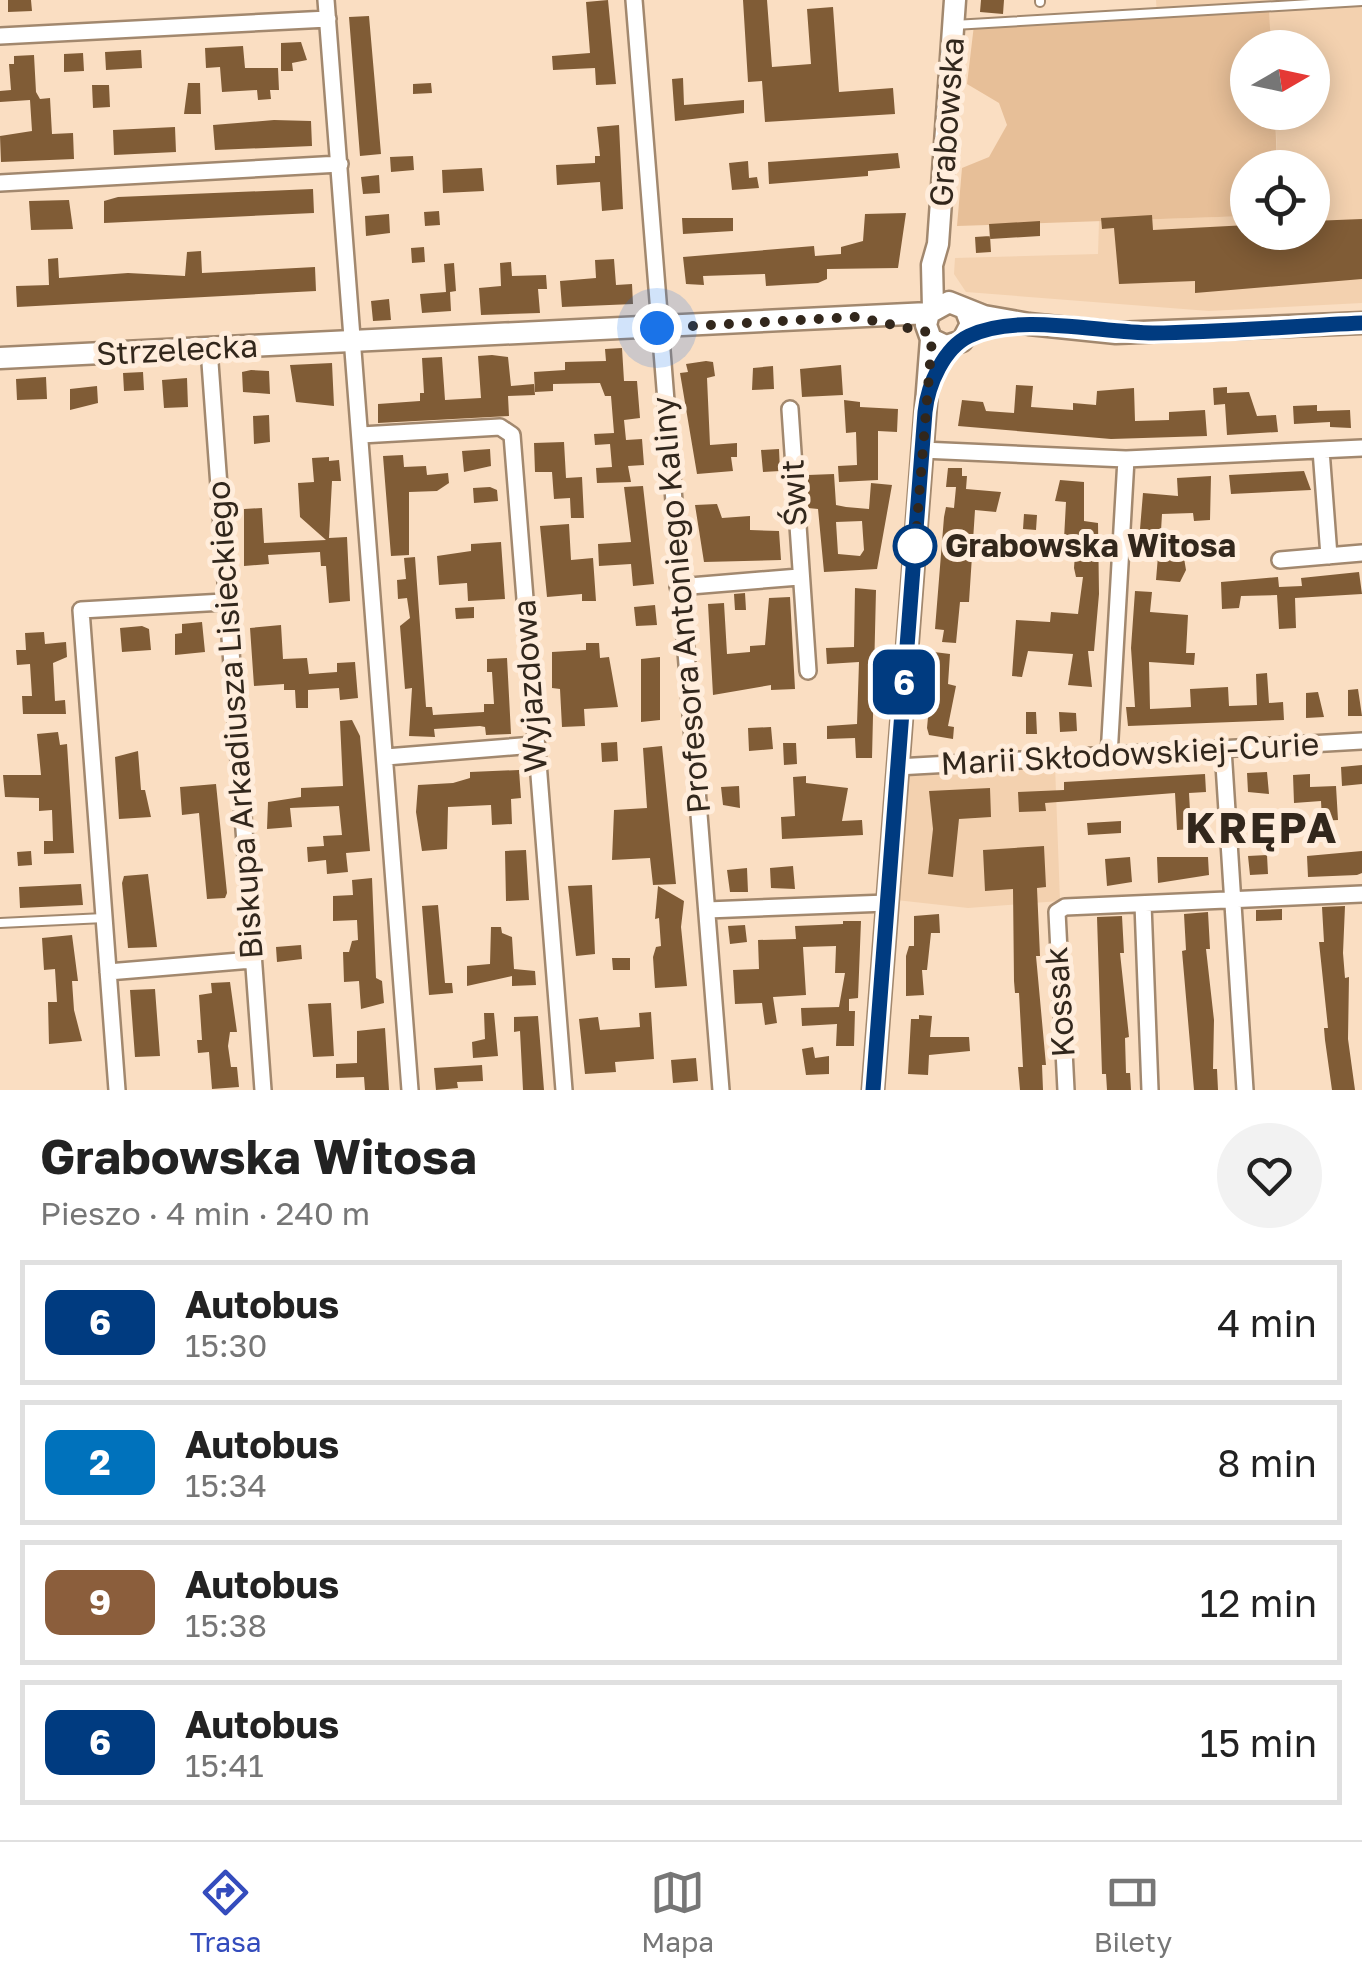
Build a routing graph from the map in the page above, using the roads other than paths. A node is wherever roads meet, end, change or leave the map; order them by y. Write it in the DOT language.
graph roads {
  1 [pos="326,0"];
  2 [pos="634,0"];
  3 [pos="956,0"];
  4 [pos="1362,2"];
  5 [pos="328,18"];
  6 [pos="954,25"];
  7 [pos="0,36"];
  8 [pos="340,164"];
  9 [pos="0,183"];
  10 [pos="944,323"];
  11 [pos="1362,323"];
  12 [pos="657,328"];
  13 [pos="354,341"];
  14 [pos="208,349"];
  15 [pos="0,358"];
  16 [pos="790,410"];
  17 [pos="361,435"];
  18 [pos="1362,448"];
  19 [pos="922,450"];
  20 [pos="1321,450"];
  21 [pos="1126,459"];
  22 [pos="1362,553"];
  23 [pos="1329,556"];
  24 [pos="1280,560"];
  25 [pos="799,577"];
  26 [pos="678,587"];
  27 [pos="224,602"];
  28 [pos="808,671"];
  29 [pos="1362,741"];
  30 [pos="534,745"];
  31 [pos="1223,749"];
  32 [pos="1109,756"];
  33 [pos="386,757"];
  34 [pos="898,768"];
  35 [pos="1362,894"];
  36 [pos="1233,900"];
  37 [pos="887,903"];
  38 [pos="1143,904"];
  39 [pos="707,910"];
  40 [pos="104,918"];
  41 [pos="0,923"];
  42 [pos="252,960"];
  43 [pos="108,972"];
  44 [pos="118,1090"];
  45 [pos="263,1090"];
  46 [pos="410,1090"];
  47 [pos="564,1090"];
  48 [pos="720,1090"];
  49 [pos="873,1090"];
  50 [pos="1066,1090"];
  51 [pos="1150,1090"];
  52 [pos="1245,1090"];
  1 -- 5 [label="street"];
  2 -- 12 [label="street, Profesora Antoniego Kaliny"];
  3 -- 6 [label="street, Grabowska"];
  4 -- 6 [label="lane"];
  5 -- 7 [label="street"];
  5 -- 8 [label="street"];
  6 -- 10 [label="street, Grabowska"];
  8 -- 9 [label="street"];
  8 -- 13 [label="street"];
  10 -- 11 [label="street, Strzelecka"];
  10 -- 12 [label="street, Strzelecka"];
  10 -- 19 [label="street, Grabowska"];
  12 -- 13 [label="street, Strzelecka"];
  12 -- 26 [label="street, Profesora Antoniego Kaliny"];
  13 -- 14 [label="street, Strzelecka"];
  13 -- 17 [label="street"];
  14 -- 15 [label="street, Strzelecka"];
  14 -- 27 [label="street, Biskupa Arkadiusza Lisieckiego"];
  16 -- 25 [label="street, Świt"];
  17 -- 30 [label="street, Wyjazdowa"];
  17 -- 33 [label="street"];
  18 -- 20 [label="street"];
  19 -- 21 [label="street"];
  19 -- 34 [label="street, Grabowska"];
  20 -- 21 [label="street"];
  20 -- 23 [label="street"];
  21 -- 32 [label="street"];
  22 -- 23 [label="street"];
  23 -- 24 [label="street"];
  25 -- 26 [label="street"];
  25 -- 28 [label="street, Świt"];
  26 -- 39 [label="street, Profesora Antoniego Kaliny"];
  27 -- 40 [label="street"];
  27 -- 42 [label="street, Biskupa Arkadiusza Lisieckiego"];
  29 -- 31 [label="street, Marii Skłodowskiej-Curie"];
  30 -- 33 [label="street"];
  30 -- 47 [label="street, Wyjazdowa"];
  31 -- 32 [label="street, Marii Skłodowskiej-Curie"];
  31 -- 36 [label="street"];
  32 -- 34 [label="street, Marii Skłodowskiej-Curie"];
  33 -- 46 [label="street"];
  34 -- 37 [label="street, Grabowska"];
  35 -- 36 [label="street, Kossak"];
  36 -- 38 [label="street, Kossak"];
  36 -- 52 [label="street"];
  37 -- 39 [label="street"];
  37 -- 49 [label="street, Grabowska"];
  38 -- 50 [label="street, Kossak"];
  38 -- 51 [label="street"];
  39 -- 48 [label="street, Profesora Antoniego Kaliny"];
  40 -- 41 [label="lane"];
  40 -- 43 [label="street"];
  42 -- 43 [label="street"];
  42 -- 45 [label="street, Biskupa Arkadiusza Lisieckiego"];
  43 -- 44 [label="street"];
}
